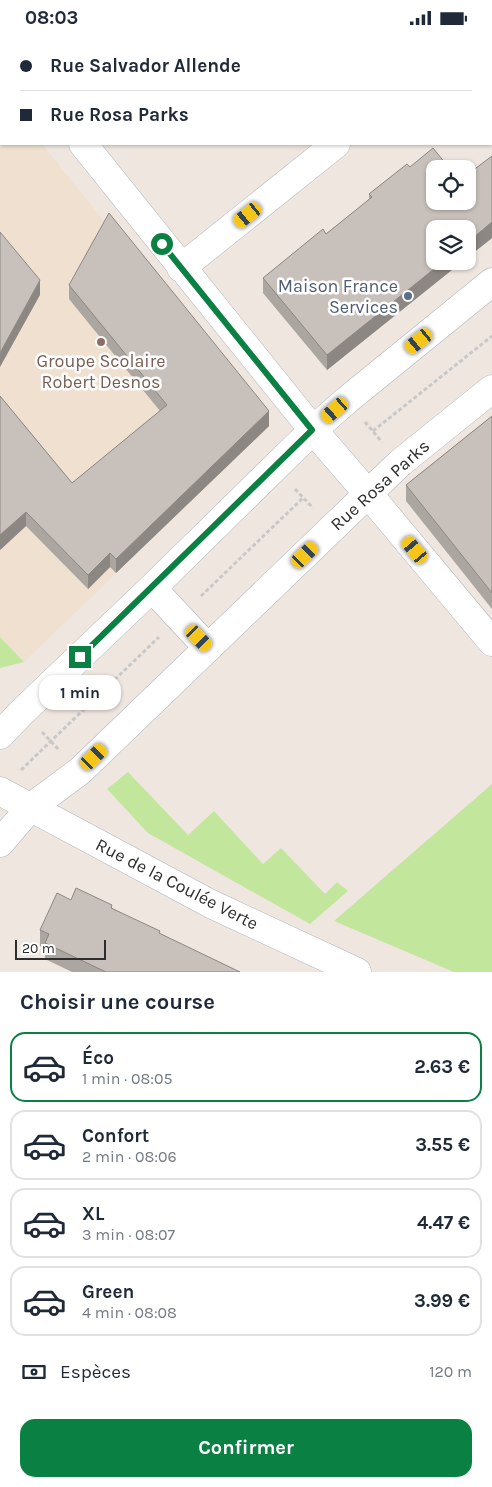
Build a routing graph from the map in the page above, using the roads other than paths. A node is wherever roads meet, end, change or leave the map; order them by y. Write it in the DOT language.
graph roads {
  1 [pos="84,145"];
  2 [pos="335,145"];
  3 [pos="181,268"];
  4 [pos="492,282"];
  5 [pos="492,389"];
  6 [pos="312,430"];
  7 [pos="368,495"];
  8 [pos="152,588"];
  9 [pos="492,643"];
  10 [pos="208,648"];
  11 [pos="0,735"];
  12 [pos="0,791"];
  13 [pos="30,808"];
  14 [pos="0,843"];
  15 [pos="357,972"];
  1 -- 3 [label="street"];
  2 -- 3 [label="street"];
  3 -- 6 [label="street"];
  4 -- 6 [label="street"];
  5 -- 7 [label="street, Rue Rosa Parks"];
  6 -- 7 [label="street"];
  6 -- 8 [label="street"];
  7 -- 9 [label="street"];
  7 -- 10 [label="street, Rue Rosa Parks"];
  8 -- 10 [label="street"];
  8 -- 11 [label="street"];
  10 -- 13 [label="street, Rue Rosa Parks"];
  12 -- 13 [label="street, Rue de la Coulée Verte"];
  13 -- 14 [label="street, Rue Rosa Parks"];
  13 -- 15 [label="street, Rue de la Coulée Verte"];
}
